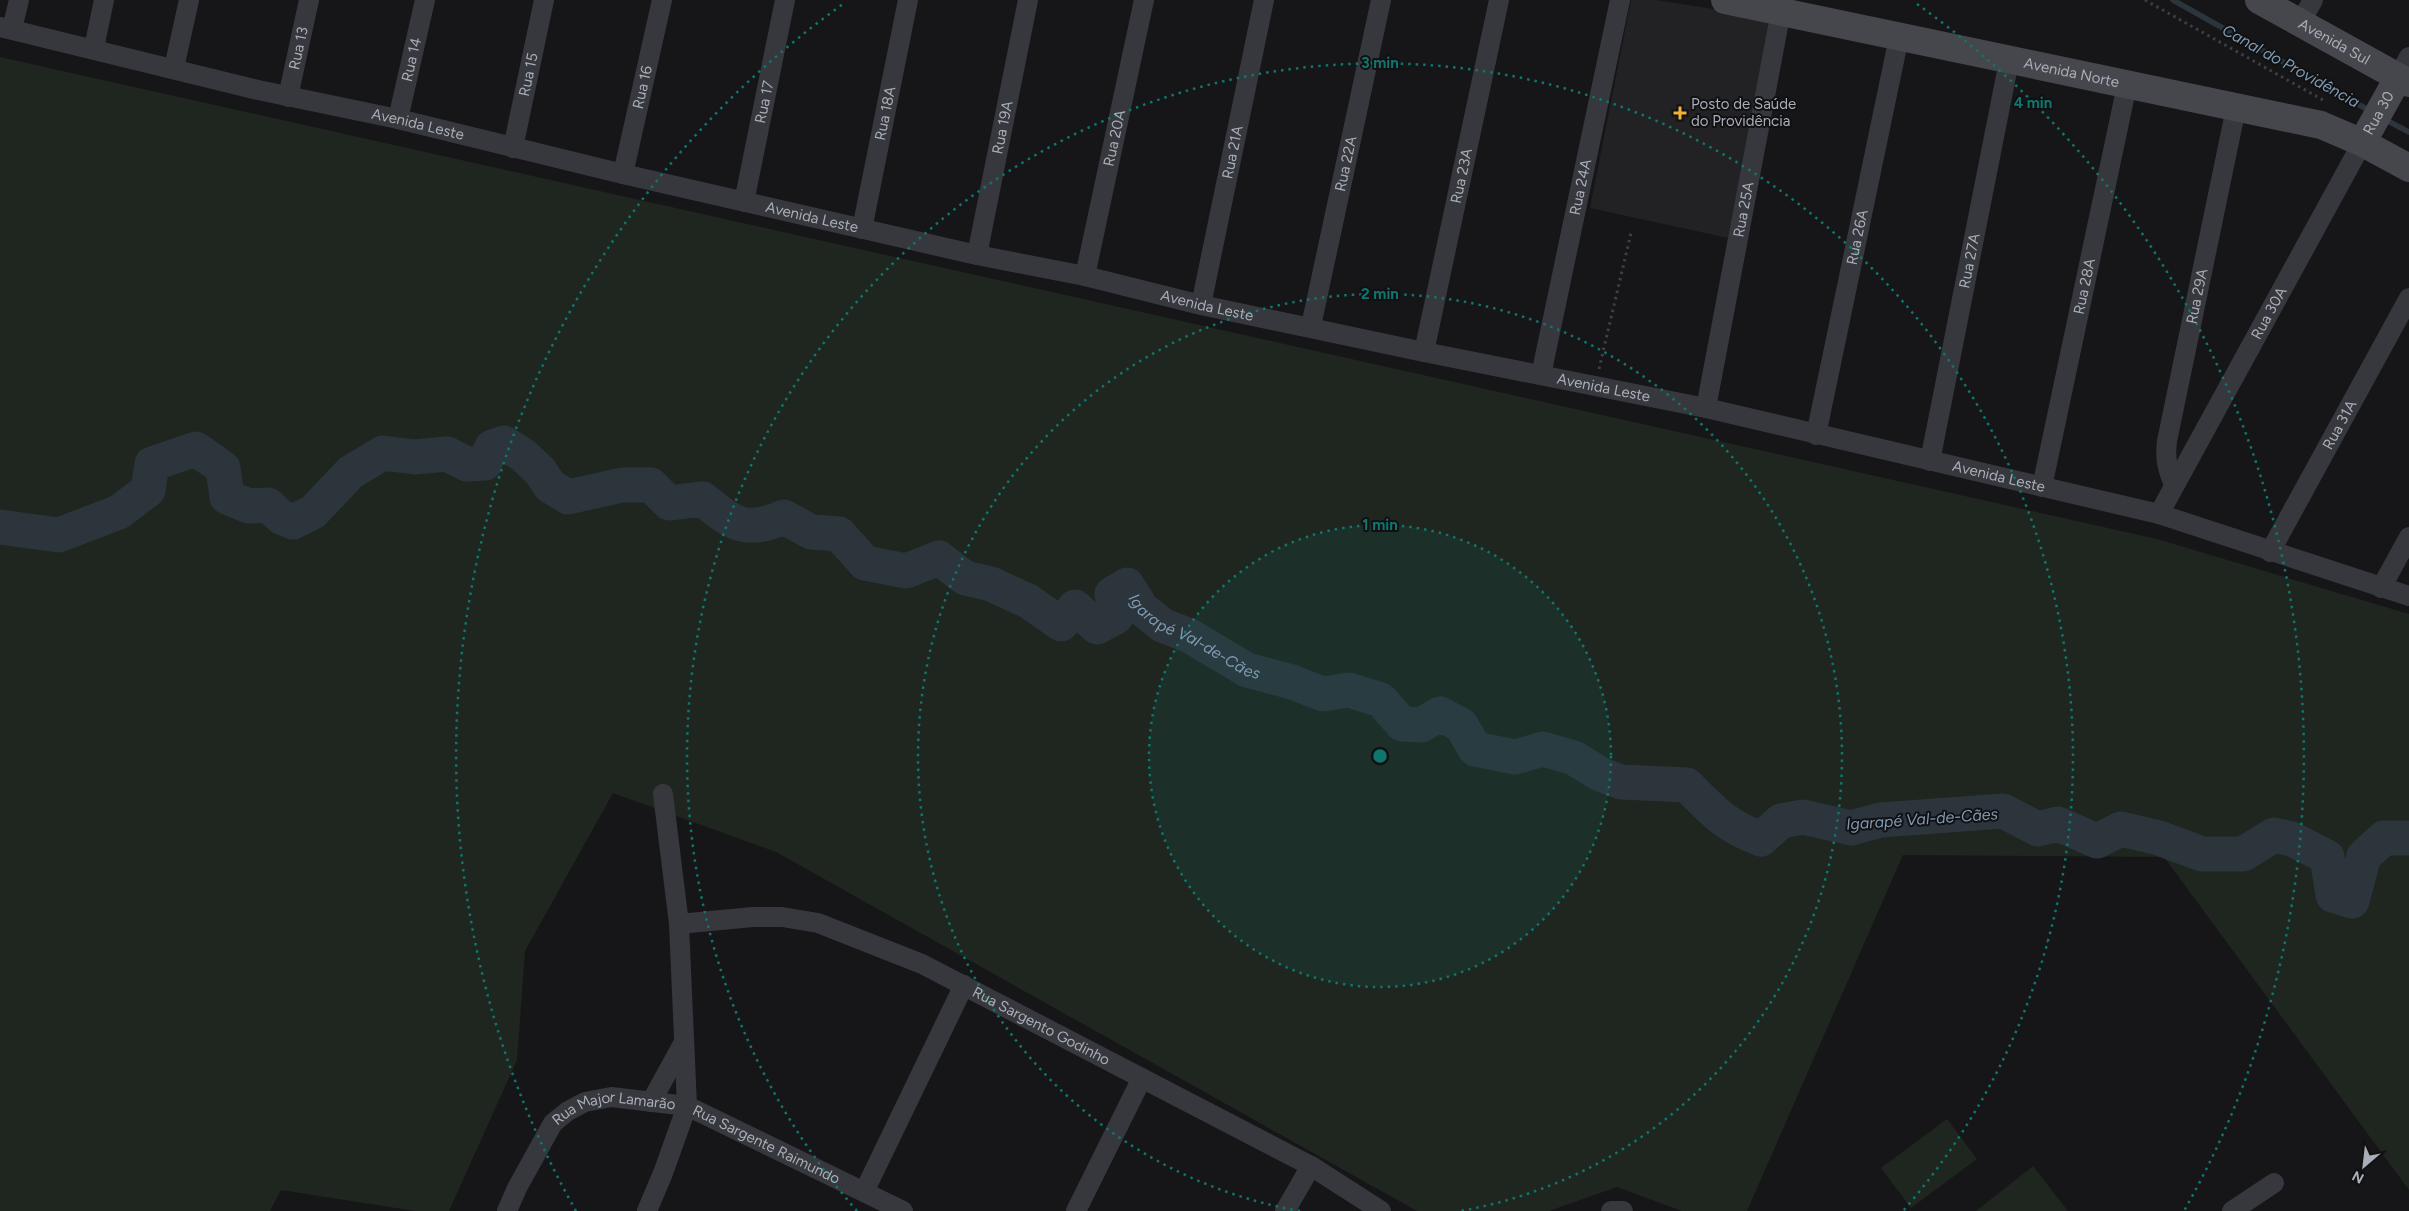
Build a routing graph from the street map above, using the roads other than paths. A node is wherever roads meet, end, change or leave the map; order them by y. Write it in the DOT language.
graph roads {
  1 [pos="19,0"];
  2 [pos="104,0"];
  3 [pos="189,0"];
  4 [pos="309,0"];
  5 [pos="425,0"];
  6 [pos="544,0"];
  7 [pos="662,0"];
  8 [pos="785,0"];
  9 [pos="908,0"];
  10 [pos="1028,0"];
  11 [pos="1144,0"];
  12 [pos="1264,0"];
  13 [pos="1380,0"];
  14 [pos="1499,0"];
  15 [pos="1620,0"];
  16 [pos="1725,0"];
  17 [pos="2259,0"];
  18 [pos="1781,10"];
  19 [pos="2307,12"];
  20 [pos="6,28"];
  21 [pos="1899,37"];
  22 [pos="94,48"];
  23 [pos="2009,61"];
  24 [pos="174,68"];
  25 [pos="2402,76"];
  26 [pos="2127,85"];
  27 [pos="288,97"];
  28 [pos="2236,108"];
  29 [pos="398,119"];
  30 [pos="2365,138"];
  31 [pos="513,148"];
  32 [pos="2409,168"];
  33 [pos="623,174"];
  34 [pos="744,202"];
  35 [pos="862,229"];
  36 [pos="976,255"];
  37 [pos="1085,276"];
  38 [pos="2409,298"];
  39 [pos="1202,305"];
  40 [pos="1310,326"];
  41 [pos="1424,352"];
  42 [pos="1541,375"];
  43 [pos="1706,408"];
  44 [pos="1816,435"];
  45 [pos="1930,461"];
  46 [pos="2174,484"];
  47 [pos="2042,487"];
  48 [pos="2158,514"];
  49 [pos="2409,537"];
  50 [pos="2270,552"];
  51 [pos="2381,588"];
  52 [pos="2409,596"];
  53 [pos="663,794"];
  54 [pos="679,924"];
  55 [pos="964,985"];
  56 [pos="684,1042"];
  57 [pos="1142,1078"];
  58 [pos="650,1102"];
  59 [pos="687,1106"];
  60 [pos="1311,1166"];
  61 [pos="2274,1183"];
  62 [pos="864,1192"];
  63 [pos="507,1211"];
  64 [pos="647,1211"];
  65 [pos="903,1211"];
  66 [pos="1076,1211"];
  67 [pos="1285,1211"];
  68 [pos="1381,1211"];
  69 [pos="1610,1211"];
  70 [pos="1623,1211"];
  71 [pos="2232,1211"];
  1 -- 20 [label="street"];
  2 -- 22 [label="street"];
  3 -- 24 [label="street"];
  4 -- 27 [label="street, Rua 13"];
  5 -- 29 [label="street, Rua 14"];
  6 -- 31 [label="street, Rua 15"];
  7 -- 33 [label="street, Rua 16"];
  8 -- 34 [label="street, Rua 17"];
  9 -- 35 [label="street, Rua 18A"];
  10 -- 36 [label="street, Rua 19A"];
  11 -- 37 [label="street, Rua 20A"];
  12 -- 39 [label="street, Rua 21A"];
  13 -- 40 [label="street, Rua 22A"];
  14 -- 41 [label="street, Rua 23A"];
  15 -- 42 [label="street, Rua 24A"];
  16 -- 18 [label="street, Avenida Norte"];
  17 -- 19 [label="street, Avenida Sul"];
  18 -- 21 [label="street, Avenida Norte"];
  18 -- 43 [label="street, Rua 25A"];
  19 -- 25 [label="street, Avenida Sul"];
  20 -- 22 [label="street, Avenida Leste"];
  21 -- 23 [label="street, Avenida Norte"];
  21 -- 44 [label="street, Rua 26A"];
  22 -- 24 [label="street, Avenida Leste"];
  23 -- 26 [label="street, Avenida Norte"];
  23 -- 45 [label="street, Rua 27A"];
  24 -- 27 [label="street, Avenida Leste"];
  25 -- 30 [label="street, Rua 30"];
  26 -- 28 [label="street, Avenida Norte"];
  26 -- 47 [label="street, Rua 28A"];
  27 -- 29 [label="street, Avenida Leste"];
  28 -- 30 [label="street, Avenida Norte"];
  28 -- 46 [label="street, Rua 29A"];
  29 -- 31 [label="street, Avenida Leste"];
  30 -- 32 [label="street, Avenida Norte"];
  30 -- 46 [label="street, Rua 30A"];
  31 -- 33 [label="street, Avenida Leste"];
  33 -- 34 [label="street, Avenida Leste"];
  34 -- 35 [label="street, Avenida Leste"];
  35 -- 36 [label="street, Avenida Leste"];
  36 -- 37 [label="street, Avenida Leste"];
  37 -- 39 [label="street, Avenida Leste"];
  38 -- 50 [label="street, Rua 31A"];
  39 -- 40 [label="street, Avenida Leste"];
  40 -- 41 [label="street, Avenida Leste"];
  41 -- 42 [label="street, Avenida Leste"];
  42 -- 43 [label="street, Avenida Leste"];
  43 -- 44 [label="street, Avenida Leste"];
  44 -- 45 [label="street, Avenida Leste"];
  45 -- 47 [label="street, Avenida Leste"];
  46 -- 48 [label="street, Rua 30A"];
  47 -- 48 [label="street, Avenida Leste"];
  48 -- 50 [label="street, Avenida Leste"];
  49 -- 51 [label="street"];
  50 -- 51 [label="street, Avenida Leste"];
  51 -- 52 [label="street, Avenida Leste"];
  53 -- 54 [label="street, Rua Sargente Raimundo"];
  54 -- 55 [label="street, Rua Sargento Godinho"];
  54 -- 56 [label="street, Rua Sargente Raimundo"];
  55 -- 57 [label="street, Rua Sargento Godinho"];
  55 -- 62 [label="street"];
  56 -- 58 [label="street"];
  56 -- 59 [label="street, Rua Sargente Raimundo"];
  57 -- 60 [label="street, Rua Sargento Godinho"];
  57 -- 66 [label="street"];
  58 -- 59 [label="street, Rua Major Lamarão"];
  58 -- 63 [label="street, Rua Major Lamarão"];
  59 -- 62 [label="street, Rua Sargente Raimundo"];
  59 -- 64 [label="street"];
  60 -- 67 [label="street"];
  60 -- 68 [label="street, Rua Sargento Godinho"];
  61 -- 71 [label="street"];
  62 -- 65 [label="street, Rua Sargente Raimundo"];
  69 -- 70 [label="street"];
}
